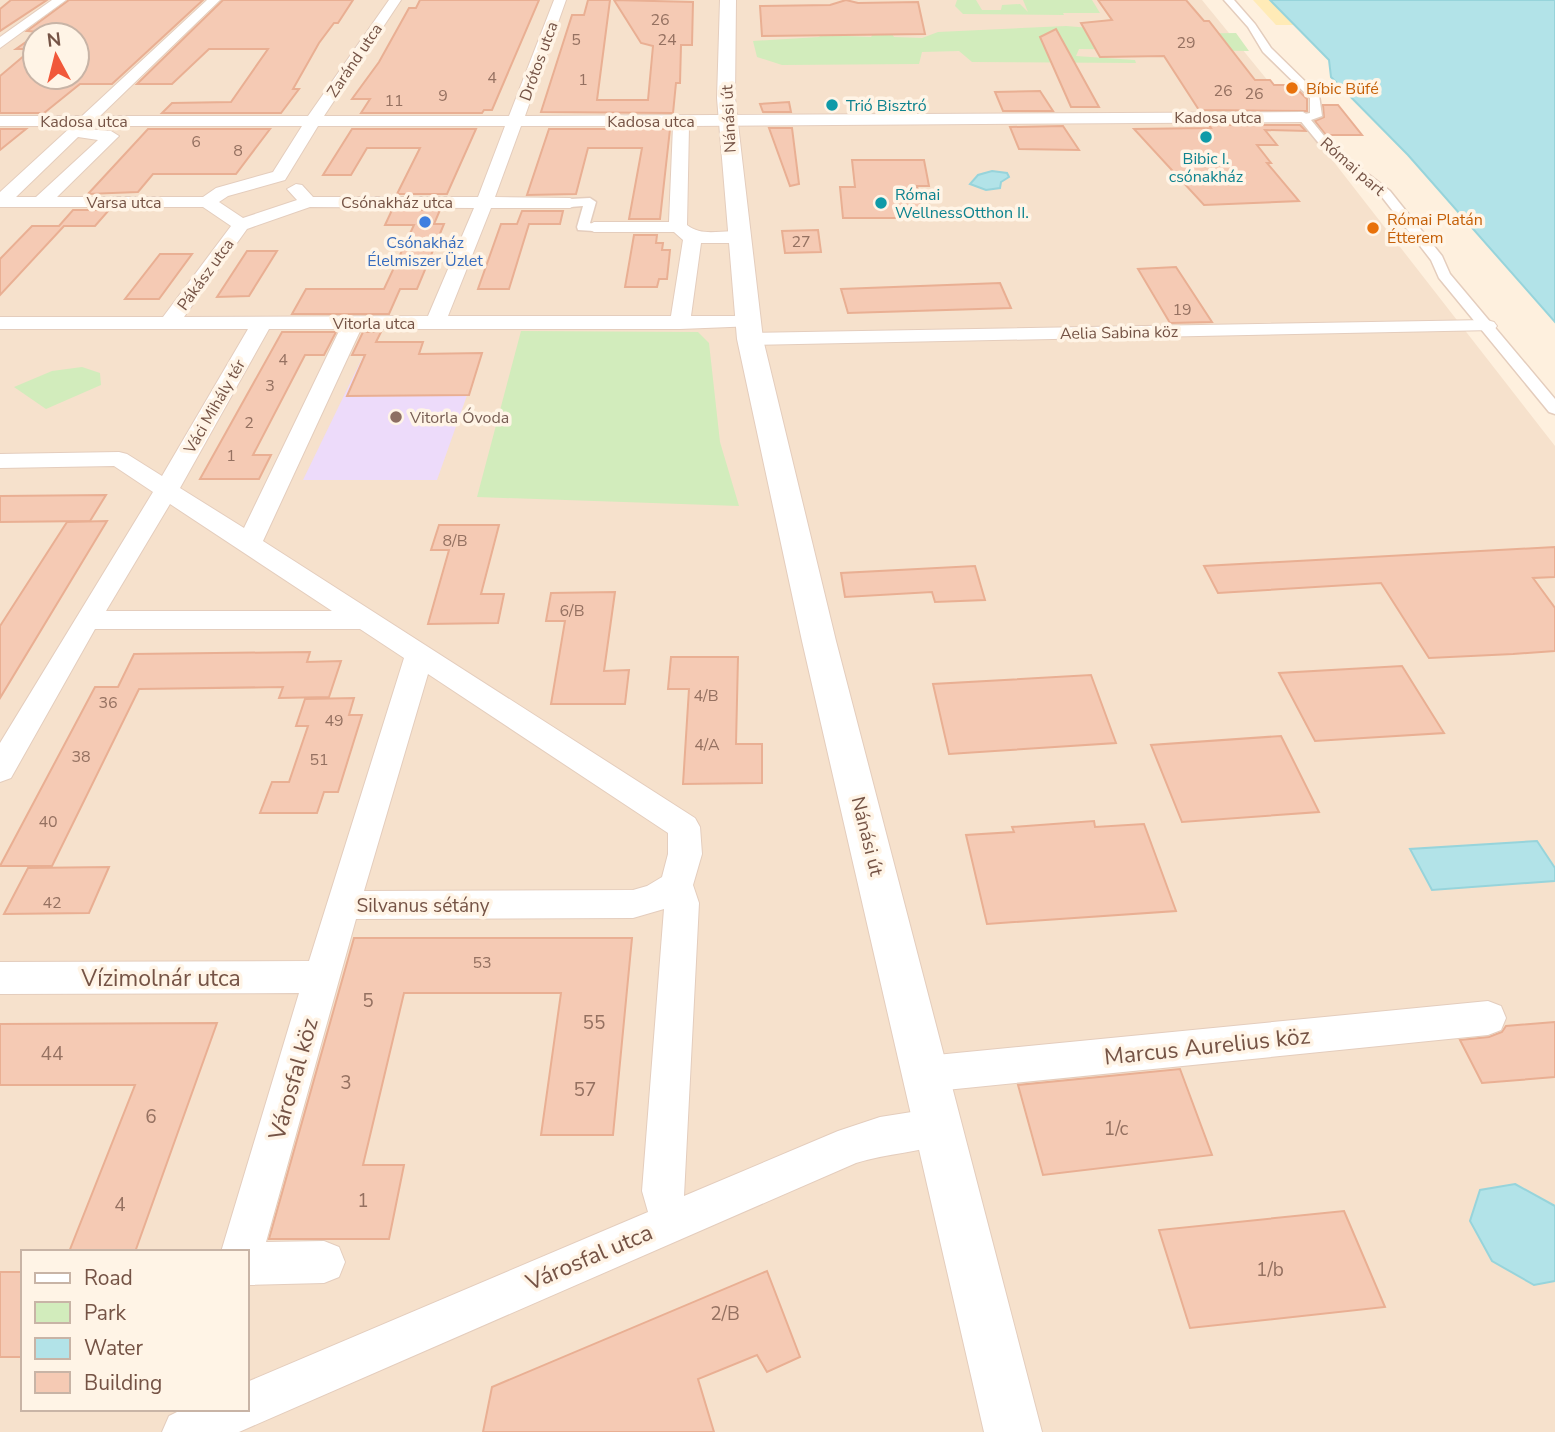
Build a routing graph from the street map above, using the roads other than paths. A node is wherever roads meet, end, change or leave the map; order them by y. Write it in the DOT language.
graph roads {
  1 [pos="60,0"];
  2 [pos="214,0"];
  3 [pos="395,0"];
  4 [pos="560,0"];
  5 [pos="728,0"];
  6 [pos="1229,0"];
  7 [pos="0,44"];
  8 [pos="1303,117"];
  9 [pos="0,121"];
  10 [pos="313,121"];
  11 [pos="516,121"];
  12 [pos="681,121"];
  13 [pos="728,121"];
  14 [pos="81,127"];
  15 [pos="279,176"];
  16 [pos="32,202"];
  17 [pos="207,202"];
  18 [pos="308,202"];
  19 [pos="485,202"];
  20 [pos="570,203"];
  21 [pos="3,207"];
  22 [pos="241,225"];
  23 [pos="594,227"];
  24 [pos="685,232"];
  25 [pos="739,237"];
  26 [pos="0,323"];
  27 [pos="169,323"];
  28 [pos="262,323"];
  29 [pos="354,323"];
  30 [pos="435,323"];
  31 [pos="680,323"];
  32 [pos="1487,326"];
  33 [pos="749,330"];
  34 [pos="1555,409"];
  35 [pos="0,461"];
  36 [pos="167,489"];
  37 [pos="250,542"];
  38 [pos="87,620"];
  39 [pos="363,620"];
  40 [pos="419,656"];
  41 [pos="0,771"];
  42 [pos="676,884"];
  43 [pos="343,905"];
  44 [pos="322,977"];
  45 [pos="0,978"];
  46 [pos="1488,1018"];
  47 [pos="926,1074"];
  48 [pos="937,1127"];
  49 [pos="671,1221"];
  50 [pos="243,1250"];
  51 [pos="324,1262"];
  52 [pos="248,1264"];
  53 [pos="248,1405"];
  54 [pos="232,1411"];
  55 [pos="191,1424"];
  56 [pos="1013,1432"];
  1 -- 7 [label="street"];
  2 -- 14 [label="street"];
  3 -- 10 [label="street, Zaránd utca"];
  4 -- 11 [label="street, Drótos utca"];
  5 -- 13 [label="street, Nánási út"];
  6 -- 8 [label="street, Római part"];
  8 -- 13 [label="street, Kadosa utca"];
  8 -- 32 [label="street, Római part"];
  9 -- 14 [label="street, Kadosa utca"];
  10 -- 11 [label="street, Kadosa utca"];
  10 -- 14 [label="street, Kadosa utca"];
  10 -- 15 [label="street"];
  11 -- 12 [label="street, Kadosa utca"];
  11 -- 19 [label="street, Csónakház utca"];
  12 -- 13 [label="street, Kadosa utca"];
  12 -- 24 [label="street"];
  13 -- 25 [label="street, Nánási út"];
  14 -- 16 [label="street, Varsa utca"];
  14 -- 21 [label="street, Varsa utca"];
  15 -- 17 [label="street"];
  15 -- 18 [label="street"];
  16 -- 17 [label="street, Varsa utca"];
  16 -- 21 [label="street, Varsa utca"];
  17 -- 22 [label="street, Pákász utca"];
  18 -- 19 [label="street, Csónakház utca"];
  18 -- 22 [label="street, Pákász utca"];
  19 -- 20 [label="street, Csónakház utca"];
  19 -- 30 [label="street, Csónakház utca"];
  20 -- 23 [label="street"];
  22 -- 27 [label="street, Pákász utca"];
  23 -- 24 [label="street"];
  24 -- 25 [label="street"];
  24 -- 31 [label="street"];
  25 -- 33 [label="street, Nánási út"];
  26 -- 27 [label="street, Vitorla utca"];
  27 -- 28 [label="street, Vitorla utca"];
  28 -- 29 [label="street, Vitorla utca"];
  28 -- 36 [label="street, Váci Mihály tér"];
  29 -- 30 [label="street, Vitorla utca"];
  29 -- 37 [label="street"];
  30 -- 31 [label="street, Vitorla utca"];
  31 -- 33 [label="street, Vitorla utca"];
  32 -- 33 [label="street, Aelia Sabina köz"];
  32 -- 34 [label="street, Római part"];
  33 -- 47 [label="street, Nánási út"];
  35 -- 36 [label="street"];
  36 -- 37 [label="street"];
  36 -- 38 [label="street"];
  37 -- 39 [label="street"];
  38 -- 39 [label="street"];
  38 -- 41 [label="street"];
  39 -- 40 [label="street"];
  40 -- 42 [label="street"];
  40 -- 43 [label="street, Silvanus sétány"];
  42 -- 43 [label="street, Silvanus sétány"];
  42 -- 49 [label="street"];
  43 -- 44 [label="street, Városfal köz"];
  44 -- 45 [label="street, Vízimolnár utca"];
  44 -- 50 [label="street, Városfal köz"];
  46 -- 47 [label="street, Marcus Aurelius köz"];
  47 -- 48 [label="street, Nánási út"];
  48 -- 49 [label="street, Városfal utca"];
  48 -- 56 [label="street, Nánási út"];
  49 -- 53 [label="street, Városfal utca"];
  51 -- 52 [label="street"];
  54 -- 55 [label="street"];
}
